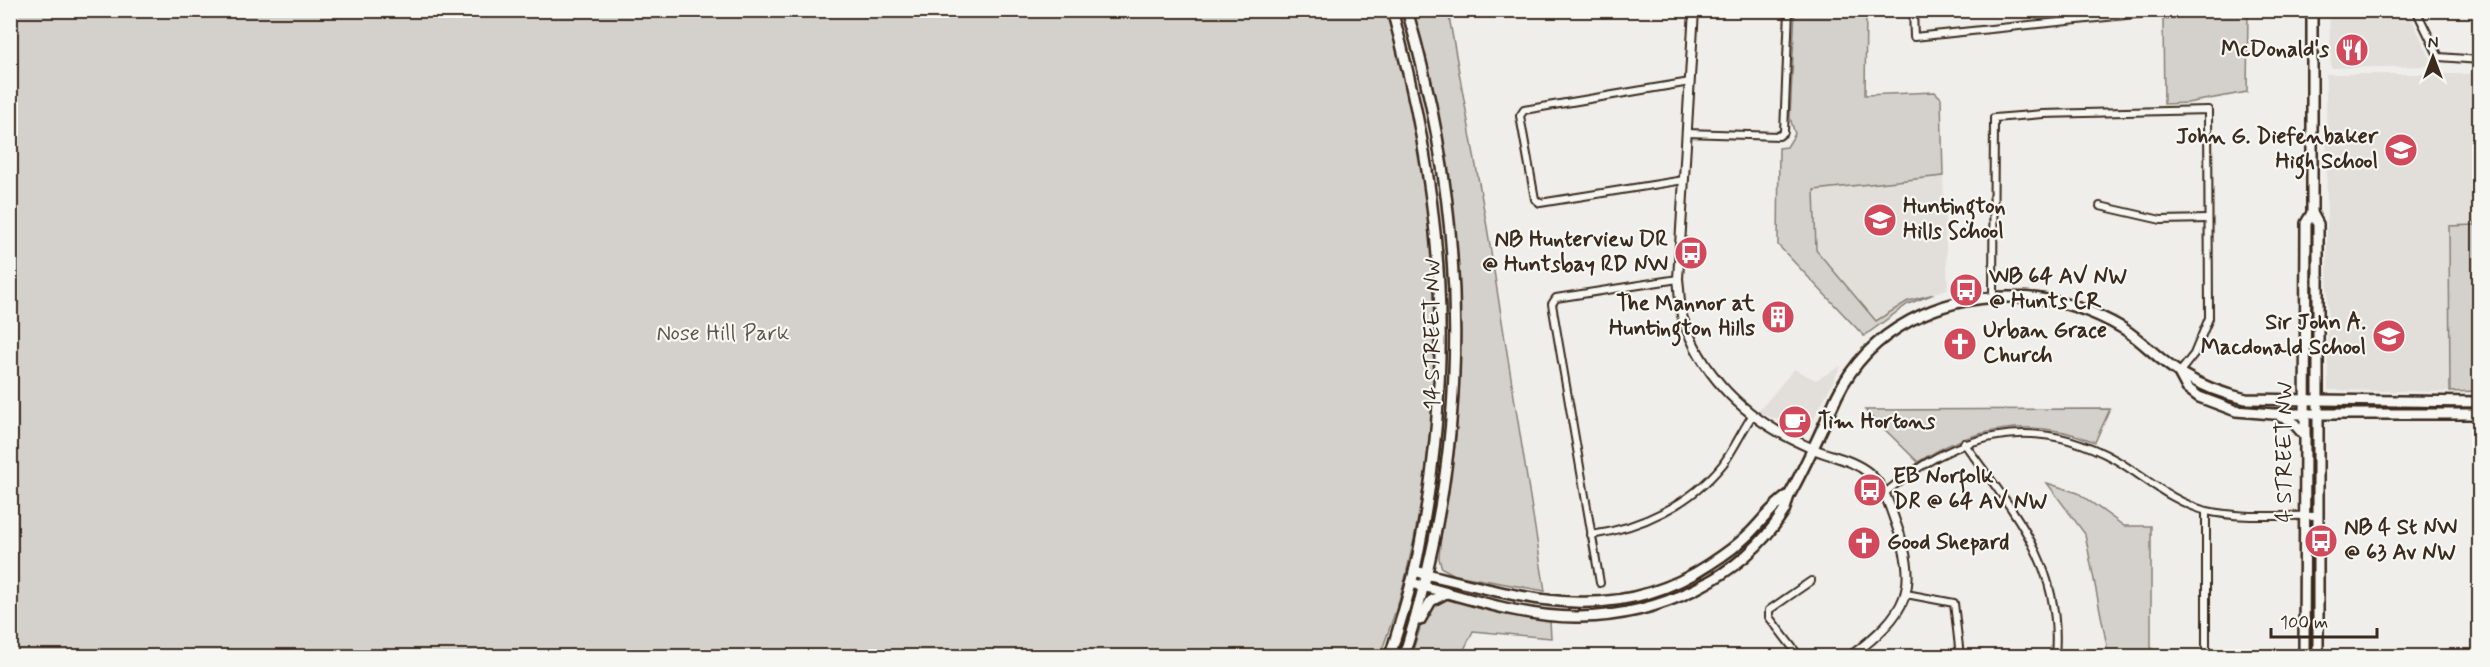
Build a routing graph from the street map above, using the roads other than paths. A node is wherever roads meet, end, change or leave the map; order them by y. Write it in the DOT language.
graph roads {
  1 [pos="1392,10"];
  2 [pos="1407,10"];
  3 [pos="1528,10"];
  4 [pos="1694,10"];
  5 [pos="1789,10"];
  6 [pos="1913,10"];
  7 [pos="2174,10"];
  8 [pos="2312,10"];
  9 [pos="2416,10"];
  10 [pos="1510,13"];
  11 [pos="2480,60"];
  12 [pos="1690,82"];
  13 [pos="1686,133"];
  14 [pos="1684,180"];
  15 [pos="2100,206"];
  16 [pos="2312,213"];
  17 [pos="2208,219"];
  18 [pos="1678,279"];
  19 [pos="1993,297"];
  20 [pos="2179,373"];
  21 [pos="2305,401"];
  22 [pos="2318,402"];
  23 [pos="2480,402"];
  24 [pos="2273,414"];
  25 [pos="2305,414"];
  26 [pos="2318,414"];
  27 [pos="2480,414"];
  28 [pos="1752,416"];
  29 [pos="2305,436"];
  30 [pos="1964,443"];
  31 [pos="1814,450"];
  32 [pos="1885,493"];
  33 [pos="1789,495"];
  34 [pos="2206,511"];
  35 [pos="2304,516"];
  36 [pos="2317,516"];
  37 [pos="1591,535"];
  38 [pos="1433,554"];
  39 [pos="1414,571"];
  40 [pos="1428,574"];
  41 [pos="1811,581"];
  42 [pos="1411,583"];
  43 [pos="1599,583"];
  44 [pos="1468,584"];
  45 [pos="1425,587"];
  46 [pos="1446,593"];
  47 [pos="1906,594"];
  48 [pos="1405,656"];
  49 [pos="1390,657"];
  50 [pos="1799,657"];
  51 [pos="1851,657"];
  52 [pos="1960,657"];
  53 [pos="2055,657"];
  54 [pos="2206,657"];
  55 [pos="2304,657"];
  56 [pos="2318,657"];
  1 -- 39 [label="main road, 14 STREET NW"];
  2 -- 38 [label="main road, 14 STREET NW"];
  3 -- 10 [label="street"];
  4 -- 12 [label="street"];
  5 -- 13 [label="street"];
  6 -- 7 [label="street"];
  8 -- 16 [label="main road, 4 STREET NW"];
  9 -- 11 [label="street"];
  12 -- 13 [label="street"];
  12 -- 14 [label="street"];
  13 -- 14 [label="street"];
  14 -- 18 [label="street"];
  15 -- 17 [label="street"];
  16 -- 21 [label="main road, 4 STREET NW"];
  16 -- 22 [label="main road, 4 STREET NW"];
  17 -- 19 [label="street"];
  17 -- 20 [label="street"];
  18 -- 28 [label="street"];
  18 -- 37 [label="street"];
  19 -- 20 [label="main road"];
  19 -- 31 [label="main road"];
  20 -- 21 [label="main road"];
  20 -- 24 [label="main road"];
  21 -- 22 [label="main road"];
  21 -- 25 [label="main road, 4 STREET NW"];
  22 -- 23 [label="main road"];
  22 -- 26 [label="main road, 4 STREET NW"];
  24 -- 25 [label="main road"];
  24 -- 29 [label="main road"];
  25 -- 26 [label="main road"];
  25 -- 29 [label="main road, 4 STREET NW"];
  26 -- 27 [label="main road"];
  26 -- 36 [label="main road, 4 STREET NW"];
  28 -- 31 [label="street"];
  28 -- 37 [label="street"];
  29 -- 35 [label="main road, 4 STREET NW"];
  30 -- 32 [label="street"];
  30 -- 34 [label="street"];
  30 -- 53 [label="street"];
  31 -- 32 [label="street"];
  31 -- 33 [label="main road"];
  32 -- 47 [label="street"];
  33 -- 44 [label="main road"];
  33 -- 46 [label="main road"];
  34 -- 35 [label="street"];
  34 -- 54 [label="street"];
  35 -- 36 [label="street"];
  35 -- 55 [label="main road, 4 STREET NW"];
  36 -- 56 [label="main road, 4 STREET NW"];
  37 -- 43 [label="street"];
  38 -- 40 [label="main road, 14 STREET NW"];
  38 -- 44 [label="main road"];
  39 -- 40 [label="main road"];
  39 -- 42 [label="main road, 14 STREET NW"];
  40 -- 44 [label="main road"];
  40 -- 45 [label="main road, 14 STREET NW"];
  41 -- 50 [label="street"];
  42 -- 45 [label="main road"];
  42 -- 49 [label="main road, 14 STREET NW"];
  45 -- 46 [label="main road"];
  45 -- 48 [label="main road, 14 STREET NW"];
  46 -- 48 [label="main road"];
  47 -- 51 [label="street"];
  47 -- 52 [label="street"];
}
